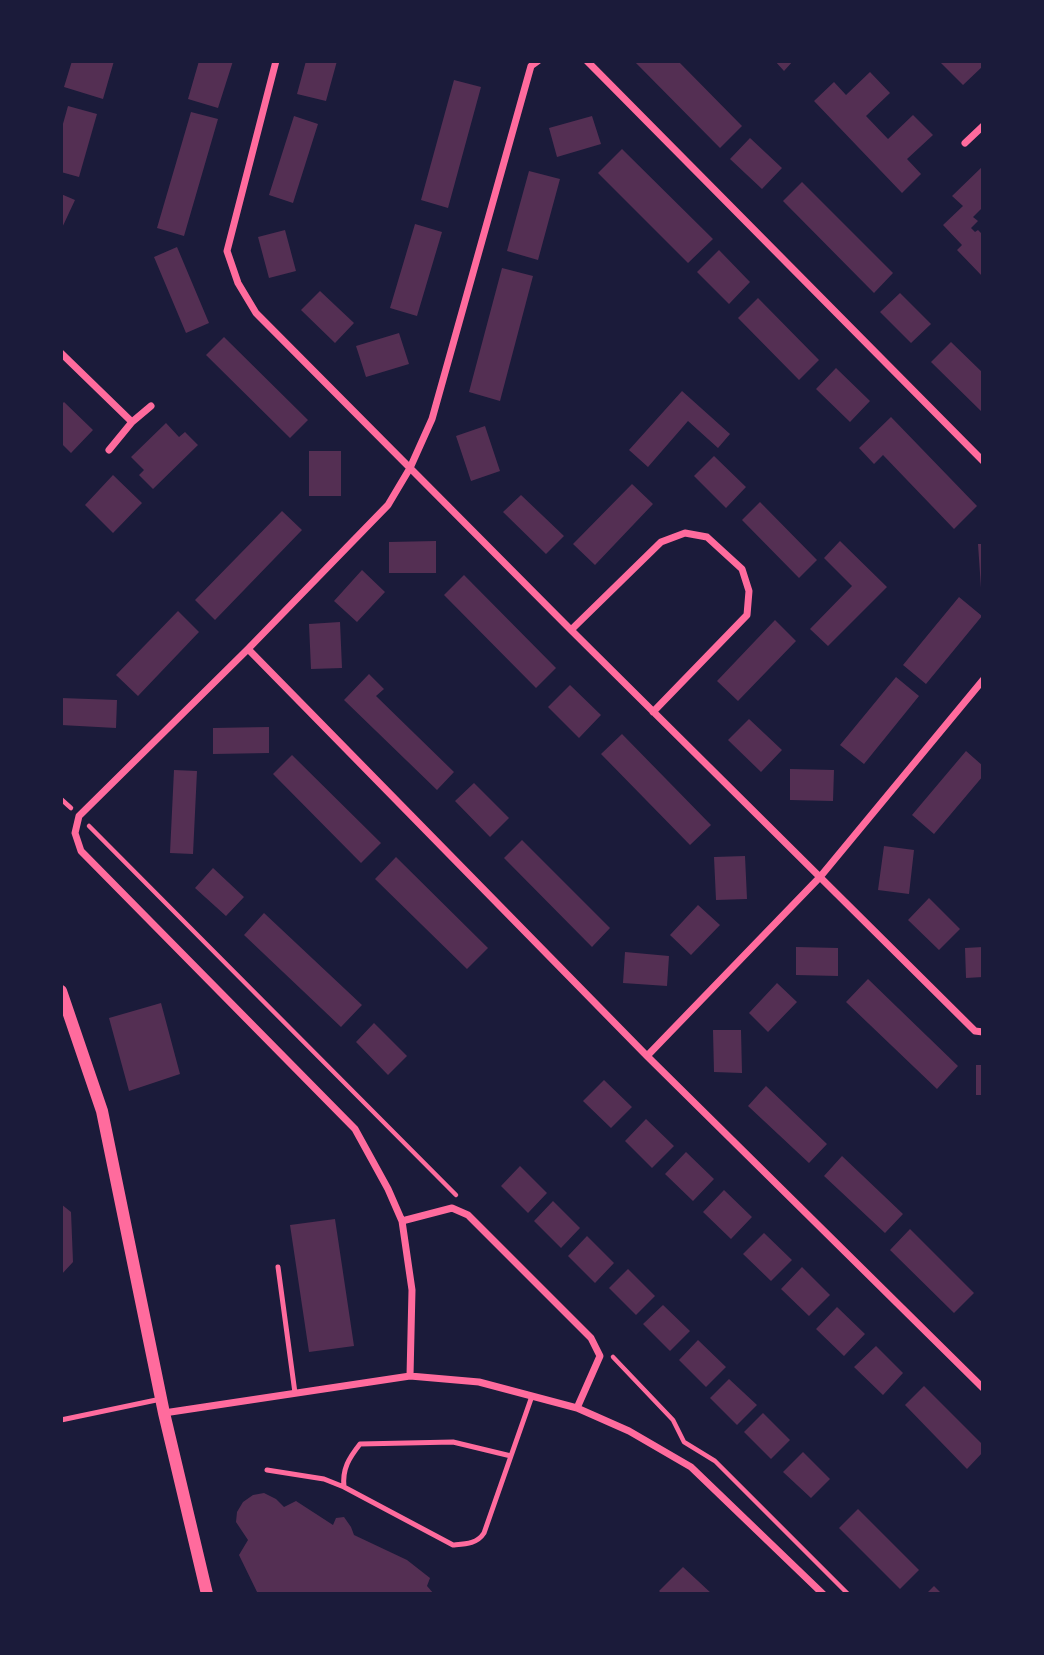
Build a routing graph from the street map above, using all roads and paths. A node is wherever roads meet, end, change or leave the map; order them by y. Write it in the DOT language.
graph roads {
  1 [pos="276,61"];
  2 [pos="587,61"];
  3 [pos="535,64"];
  4 [pos="983,126"];
  5 [pos="965,143"];
  6 [pos="61,353"];
  7 [pos="151,406"];
  8 [pos="132,422"];
  9 [pos="109,450"];
  10 [pos="983,461"];
  11 [pos="410,468"];
  12 [pos="571,630"];
  13 [pos="248,649"];
  14 [pos="983,680"];
  15 [pos="653,712"];
  16 [pos="820,877"];
  17 [pos="61,990"];
  18 [pos="983,1032"];
  19 [pos="647,1056"];
  20 [pos="402,1222"];
  21 [pos="278,1267"];
  22 [pos="410,1376"];
  23 [pos="983,1388"];
  24 [pos="295,1392"];
  25 [pos="532,1396"];
  26 [pos="161,1399"];
  27 [pos="577,1408"];
  28 [pos="164,1413"];
  29 [pos="61,1420"];
  30 [pos="511,1456"];
  31 [pos="267,1470"];
  32 [pos="344,1487"];
  33 [pos="207,1594"];
  34 [pos="823,1594"];
  1 -- 11 [label="street"];
  2 -- 10 [label="street"];
  3 -- 11 [label="street"];
  4 -- 5 [label="street"];
  6 -- 8 [label="street"];
  7 -- 8 [label="street"];
  8 -- 9 [label="street"];
  11 -- 12 [label="street"];
  11 -- 13 [label="street"];
  12 -- 15 [label="street"];
  12 -- 15 [label="street"];
  13 -- 19 [label="street"];
  13 -- 20 [label="street"];
  14 -- 16 [label="street"];
  15 -- 16 [label="street"];
  16 -- 18 [label="street"];
  16 -- 19 [label="street"];
  17 -- 26 [label="street"];
  19 -- 23 [label="street"];
  20 -- 22 [label="street"];
  20 -- 27 [label="street"];
  21 -- 24 [label="lane"];
  22 -- 24 [label="street"];
  22 -- 25 [label="street"];
  24 -- 28 [label="street"];
  25 -- 27 [label="street"];
  25 -- 30 [label="lane"];
  26 -- 28 [label="street"];
  26 -- 29 [label="lane"];
  27 -- 34 [label="street"];
  28 -- 33 [label="street"];
  30 -- 32 [label="lane"];
  30 -- 32 [label="lane"];
  31 -- 32 [label="lane"];
}
